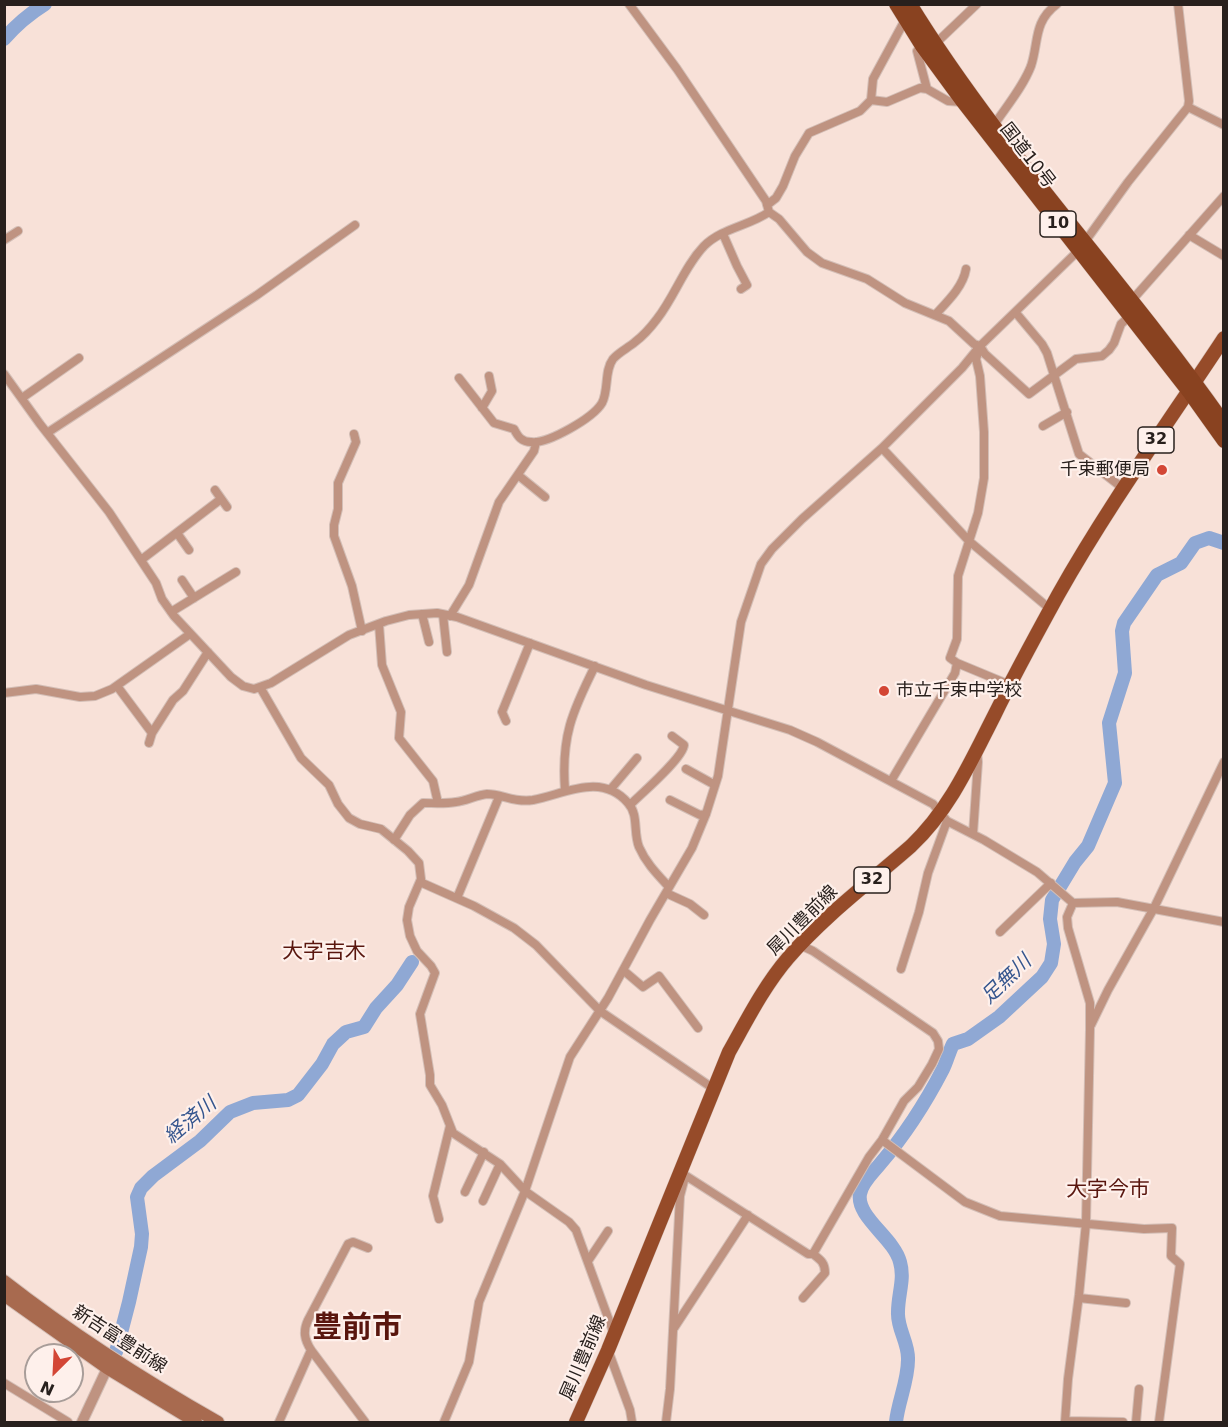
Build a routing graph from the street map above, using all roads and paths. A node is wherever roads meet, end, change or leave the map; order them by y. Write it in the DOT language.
graph roads {
  1 [pos="629,4"];
  2 [pos="896,4"];
  3 [pos="910,4"];
  4 [pos="977,4"];
  5 [pos="1178,4"];
  6 [pos="1050,6"];
  7 [pos="905,20"];
  8 [pos="928,45"];
  9 [pos="927,89"];
  10 [pos="871,100"];
  11 [pos="963,102"];
  12 [pos="1188,107"];
  13 [pos="994,125"];
  14 [pos="1224,125"];
  15 [pos="1224,196"];
  16 [pos="768,209"];
  17 [pos="355,225"];
  18 [pos="18,231"];
  19 [pos="723,234"];
  20 [pos="1189,235"];
  21 [pos="4,240"];
  22 [pos="1082,245"];
  23 [pos="1224,256"];
  24 [pos="966,269"];
  25 [pos="741,289"];
  26 [pos="1132,300"];
  27 [pos="1016,313"];
  28 [pos="935,315"];
  29 [pos="1130,316"];
  30 [pos="1224,338"];
  31 [pos="980,346"];
  32 [pos="79,358"];
  33 [pos="4,374"];
  34 [pos="489,376"];
  35 [pos="1056,376"];
  36 [pos="459,378"];
  37 [pos="1192,387"];
  38 [pos="22,398"];
  39 [pos="482,408"];
  40 [pos="1066,412"];
  41 [pos="1224,423"];
  42 [pos="1043,426"];
  43 [pos="47,433"];
  44 [pos="354,434"];
  45 [pos="1224,441"];
  46 [pos="536,442"];
  47 [pos="882,448"];
  48 [pos="518,475"];
  49 [pos="1124,489"];
  50 [pos="215,490"];
  51 [pos="545,497"];
  52 [pos="221,499"];
  53 [pos="227,507"];
  54 [pos="177,533"];
  55 [pos="969,541"];
  56 [pos="189,550"];
  57 [pos="141,560"];
  58 [pos="236,572"];
  59 [pos="182,580"];
  60 [pos="194,598"];
  61 [pos="1050,609"];
  62 [pos="171,612"];
  63 [pos="422,614"];
  64 [pos="447,615"];
  65 [pos="380,624"];
  66 [pos="362,631"];
  67 [pos="190,634"];
  68 [pos="429,642"];
  69 [pos="530,643"];
  70 [pos="208,652"];
  71 [pos="447,652"];
  72 [pos="957,663"];
  73 [pos="595,666"];
  74 [pos="117,686"];
  75 [pos="1010,686"];
  76 [pos="260,687"];
  77 [pos="4,693"];
  78 [pos="726,711"];
  79 [pos="506,721"];
  80 [pos="152,733"];
  81 [pos="672,736"];
  82 [pos="149,743"];
  83 [pos="977,751"];
  84 [pos="637,758"];
  85 [pos="1224,762"];
  86 [pos="686,769"];
  87 [pos="891,781"];
  88 [pos="715,785"];
  89 [pos="565,790"];
  90 [pos="610,790"];
  91 [pos="499,797"];
  92 [pos="670,800"];
  93 [pos="438,803"];
  94 [pos="630,805"];
  95 [pos="706,814"];
  96 [pos="944,817"];
  97 [pos="973,834"];
  98 [pos="394,840"];
  99 [pos="420,882"];
  100 [pos="1052,883"];
  101 [pos="667,890"];
  102 [pos="457,898"];
  103 [pos="1073,903"];
  104 [pos="1154,908"];
  105 [pos="704,915"];
  106 [pos="1224,922"];
  107 [pos="1000,932"];
  108 [pos="800,945"];
  109 [pos="901,969"];
  110 [pos="623,970"];
  111 [pos="600,1011"];
  112 [pos="698,1028"];
  113 [pos="1090,1029"];
  114 [pos="714,1089"];
  115 [pos="450,1126"];
  116 [pos="882,1140"];
  117 [pos="484,1152"];
  118 [pos="500,1164"];
  119 [pos="682,1174"];
  120 [pos="525,1191"];
  121 [pos="465,1192"];
  122 [pos="483,1201"];
  123 [pos="748,1215"];
  124 [pos="439,1219"];
  125 [pos="1086,1223"];
  126 [pos="608,1231"];
  127 [pos="368,1248"];
  128 [pos="813,1254"];
  129 [pos="588,1261"];
  130 [pos="4,1281"];
  131 [pos="4,1295"];
  132 [pos="803,1298"];
  133 [pos="1079,1298"];
  134 [pos="1126,1303"];
  135 [pos="674,1328"];
  136 [pos="614,1335"];
  137 [pos="311,1350"];
  138 [pos="608,1350"];
  139 [pos="110,1363"];
  140 [pos="4,1383"];
  141 [pos="1139,1389"];
  142 [pos="68,1422"];
  143 [pos="82,1422"];
  144 [pos="196,1422"];
  145 [pos="219,1422"];
  146 [pos="279,1422"];
  147 [pos="365,1422"];
  148 [pos="444,1422"];
  149 [pos="576,1422"];
  150 [pos="632,1422"];
  151 [pos="666,1422"];
  152 [pos="1065,1422"];
  153 [pos="1123,1422"];
  154 [pos="1136,1422"];
  155 [pos="1159,1422"];
  1 -- 16 [label="street"];
  2 -- 7 [label="highway, 国道10号 / 10"];
  3 -- 8 [label="highway, 国道10号 / 10"];
  4 -- 8 [label="street"];
  5 -- 12 [label="street"];
  6 -- 13 [label="street"];
  7 -- 8 [label="highway, 国道10号 / 10"];
  7 -- 10 [label="street"];
  8 -- 9 [label="street"];
  8 -- 11 [label="highway, 国道10号 / 10"];
  8 -- 13 [label="highway, 国道10号 / 10"];
  9 -- 10 [label="street"];
  9 -- 11 [label="street"];
  10 -- 16 [label="street"];
  11 -- 22 [label="highway, 国道10号 / 10"];
  12 -- 14 [label="street"];
  12 -- 22 [label="street"];
  13 -- 22 [label="highway, 国道10号 / 10"];
  15 -- 20 [label="street"];
  16 -- 19 [label="street"];
  16 -- 28 [label="street"];
  17 -- 43 [label="street"];
  18 -- 21 [label="street"];
  19 -- 25 [label="street"];
  19 -- 46 [label="street"];
  20 -- 23 [label="street"];
  20 -- 26 [label="street"];
  22 -- 26 [label="highway, 国道10号 / 10"];
  22 -- 27 [label="street"];
  22 -- 29 [label="highway, 国道10号 / 10"];
  24 -- 28 [label="street"];
  26 -- 29 [label="street"];
  26 -- 37 [label="highway, 国道10号 / 10"];
  27 -- 31 [label="street"];
  27 -- 35 [label="street"];
  28 -- 31 [label="street"];
  29 -- 35 [label="street"];
  29 -- 37 [label="highway, 国道10号 / 10"];
  30 -- 37 [label="main road, 犀川豊前線 / 32"];
  31 -- 35 [label="street"];
  31 -- 47 [label="street"];
  31 -- 55 [label="street"];
  32 -- 38 [label="street"];
  33 -- 38 [label="street"];
  34 -- 39 [label="street"];
  35 -- 40 [label="street"];
  36 -- 39 [label="street"];
  37 -- 41 [label="highway, 国道10号 / 10"];
  37 -- 45 [label="highway, 国道10号 / 10"];
  37 -- 49 [label="main road, 犀川豊前線 / 32"];
  38 -- 43 [label="street"];
  39 -- 46 [label="street"];
  40 -- 42 [label="street"];
  40 -- 49 [label="street"];
  43 -- 57 [label="street"];
  44 -- 66 [label="street"];
  46 -- 48 [label="street"];
  47 -- 55 [label="street"];
  47 -- 78 [label="street"];
  48 -- 51 [label="street"];
  48 -- 64 [label="street"];
  49 -- 61 [label="main road, 犀川豊前線 / 32"];
  50 -- 52 [label="street"];
  52 -- 53 [label="street"];
  52 -- 54 [label="street"];
  54 -- 56 [label="street"];
  54 -- 57 [label="street"];
  55 -- 61 [label="street"];
  55 -- 72 [label="street"];
  57 -- 62 [label="street"];
  58 -- 60 [label="street"];
  59 -- 60 [label="street"];
  60 -- 62 [label="street"];
  61 -- 75 [label="main road, 犀川豊前線 / 32"];
  62 -- 67 [label="street"];
  63 -- 64 [label="street"];
  63 -- 65 [label="street"];
  63 -- 68 [label="street"];
  64 -- 69 [label="street"];
  64 -- 71 [label="street"];
  65 -- 66 [label="street"];
  65 -- 93 [label="street"];
  66 -- 76 [label="street"];
  67 -- 70 [label="street"];
  67 -- 74 [label="street"];
  69 -- 73 [label="street"];
  69 -- 79 [label="street"];
  70 -- 76 [label="street"];
  70 -- 80 [label="street"];
  72 -- 75 [label="street"];
  72 -- 87 [label="street"];
  73 -- 78 [label="street"];
  73 -- 89 [label="street"];
  74 -- 77 [label="street"];
  74 -- 80 [label="street"];
  75 -- 83 [label="main road, 犀川豊前線 / 32"];
  76 -- 98 [label="street"];
  78 -- 87 [label="street"];
  78 -- 88 [label="street"];
  80 -- 82 [label="street"];
  81 -- 94 [label="street"];
  83 -- 96 [label="main road, 犀川豊前線 / 32"];
  83 -- 97 [label="street"];
  84 -- 90 [label="street"];
  85 -- 104 [label="street"];
  86 -- 88 [label="street"];
  87 -- 96 [label="street"];
  88 -- 95 [label="street"];
  89 -- 90 [label="street"];
  89 -- 91 [label="street"];
  90 -- 94 [label="street"];
  91 -- 93 [label="street"];
  91 -- 102 [label="street"];
  92 -- 95 [label="street"];
  93 -- 98 [label="street"];
  94 -- 101 [label="street"];
  95 -- 101 [label="street"];
  96 -- 97 [label="street"];
  96 -- 108 [label="main road, 犀川豊前線 / 32"];
  96 -- 109 [label="street"];
  97 -- 100 [label="street"];
  98 -- 99 [label="street"];
  99 -- 102 [label="street"];
  99 -- 115 [label="street"];
  100 -- 103 [label="street"];
  100 -- 107 [label="street"];
  101 -- 105 [label="street"];
  101 -- 110 [label="street"];
  102 -- 111 [label="street"];
  103 -- 104 [label="street"];
  103 -- 113 [label="street"];
  104 -- 106 [label="street"];
  104 -- 113 [label="street"];
  108 -- 114 [label="main road, 犀川豊前線 / 32"];
  108 -- 116 [label="street"];
  110 -- 111 [label="street"];
  110 -- 112 [label="street"];
  111 -- 114 [label="street"];
  111 -- 120 [label="street"];
  113 -- 125 [label="street"];
  114 -- 119 [label="main road, 犀川豊前線 / 32"];
  115 -- 117 [label="street"];
  115 -- 124 [label="street"];
  116 -- 125 [label="street"];
  116 -- 128 [label="street"];
  117 -- 118 [label="street"];
  117 -- 121 [label="street"];
  118 -- 120 [label="street"];
  118 -- 122 [label="street"];
  119 -- 123 [label="street"];
  119 -- 135 [label="street"];
  119 -- 136 [label="main road, 犀川豊前線 / 32"];
  120 -- 129 [label="street"];
  120 -- 148 [label="street"];
  123 -- 128 [label="street"];
  123 -- 135 [label="street"];
  125 -- 133 [label="street"];
  125 -- 155 [label="street"];
  126 -- 129 [label="street"];
  127 -- 137 [label="street"];
  128 -- 132 [label="street"];
  129 -- 136 [label="street"];
  130 -- 139 [label="main road, 新吉富豊前線"];
  131 -- 139 [label="main road, 新吉富豊前線"];
  133 -- 134 [label="street"];
  133 -- 152 [label="street"];
  135 -- 151 [label="street"];
  136 -- 138 [label="main road, 犀川豊前線 / 32"];
  137 -- 146 [label="street"];
  137 -- 147 [label="street"];
  138 -- 149 [label="main road, 犀川豊前線 / 32"];
  138 -- 150 [label="street"];
  139 -- 143 [label="street"];
  139 -- 144 [label="main road, 新吉富豊前線"];
  139 -- 145 [label="main road, 新吉富豊前線"];
  140 -- 142 [label="street"];
  141 -- 154 [label="street"];
  152 -- 153 [label="street"];
}
